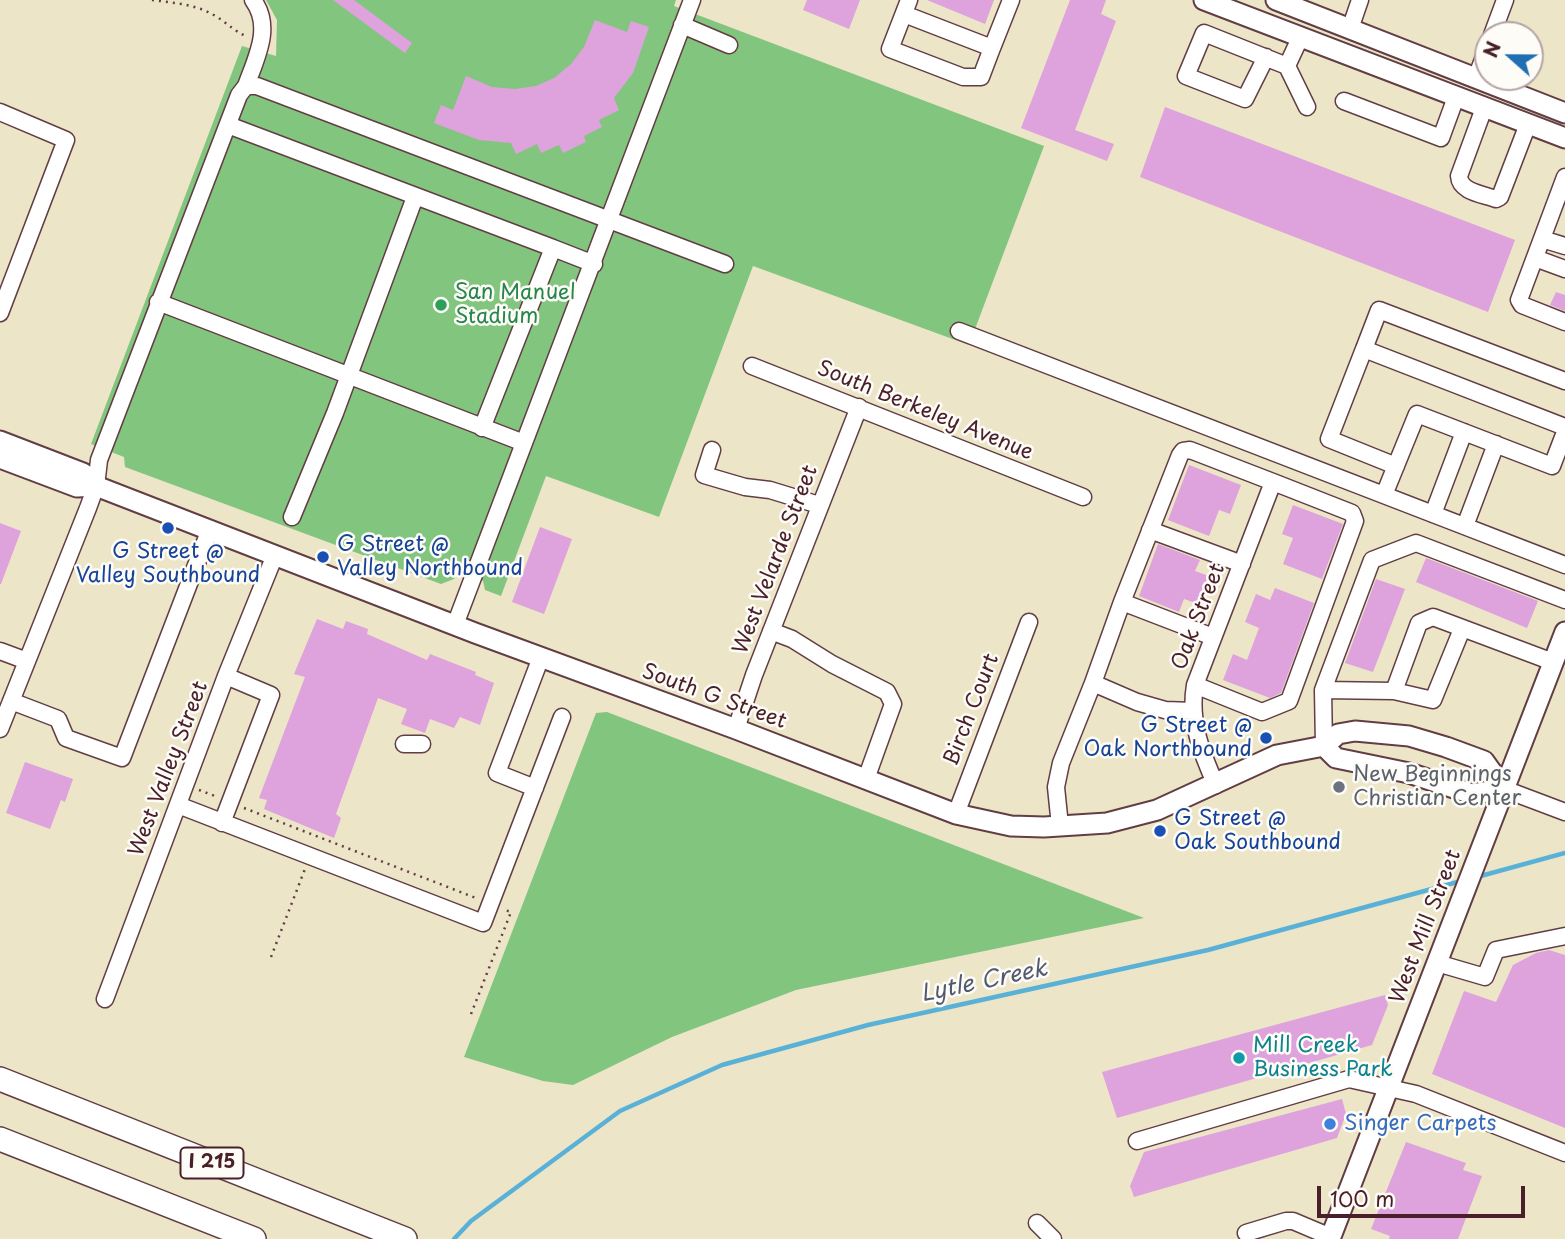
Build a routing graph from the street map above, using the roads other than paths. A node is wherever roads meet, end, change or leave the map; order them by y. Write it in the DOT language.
graph roads {
  1 [pos="253,0"];
  2 [pos="692,0"];
  3 [pos="1011,0"];
  4 [pos="1204,0"];
  5 [pos="1276,0"];
  6 [pos="1360,0"];
  7 [pos="1505,0"];
  8 [pos="906,7"];
  9 [pos="1497,21"];
  10 [pos="682,25"];
  11 [pos="1350,29"];
  12 [pos="1300,38"];
  13 [pos="729,45"];
  14 [pos="992,48"];
  15 [pos="1266,57"];
  16 [pos="1287,66"];
  17 [pos="1474,77"];
  18 [pos="246,86"];
  19 [pos="1509,91"];
  20 [pos="1456,97"];
  21 [pos="1344,100"];
  22 [pos="1307,107"];
  23 [pos="1484,108"];
  24 [pos="0,112"];
  25 [pos="1565,113"];
  26 [pos="1528,124"];
  27 [pos="228,125"];
  28 [pos="1565,138"];
  29 [pos="1565,177"];
  30 [pos="415,197"];
  31 [pos="610,219"];
  32 [pos="1542,239"];
  33 [pos="1565,246"];
  34 [pos="552,248"];
  35 [pos="1535,258"];
  36 [pos="594,264"];
  37 [pos="725,264"];
  38 [pos="1565,269"];
  39 [pos="159,302"];
  40 [pos="0,313"];
  41 [pos="1565,322"];
  42 [pos="959,331"];
  43 [pos="1364,349"];
  44 [pos="751,366"];
  45 [pos="349,375"];
  46 [pos="1565,381"];
  47 [pos="859,407"];
  48 [pos="1565,427"];
  49 [pos="482,428"];
  50 [pos="1464,432"];
  51 [pos="1565,432"];
  52 [pos="0,441"];
  53 [pos="524,443"];
  54 [pos="1496,444"];
  55 [pos="712,450"];
  56 [pos="0,458"];
  57 [pos="1396,466"];
  58 [pos="1273,482"];
  59 [pos="96,486"];
  60 [pos="1384,495"];
  61 [pos="1083,497"];
  62 [pos="819,505"];
  63 [pos="1433,514"];
  64 [pos="292,517"];
  65 [pos="1465,526"];
  66 [pos="209,529"];
  67 [pos="1150,530"];
  68 [pos="275,555"];
  69 [pos="1242,565"];
  70 [pos="1565,565"];
  71 [pos="1565,600"];
  72 [pos="1122,602"];
  73 [pos="1029,622"];
  74 [pos="455,625"];
  75 [pos="1462,629"];
  76 [pos="771,631"];
  77 [pos="1565,632"];
  78 [pos="1213,637"];
  79 [pos="0,651"];
  80 [pos="541,657"];
  81 [pos="27,660"];
  82 [pos="1553,662"];
  83 [pos="226,676"];
  84 [pos="1093,683"];
  85 [pos="1195,685"];
  86 [pos="1323,690"];
  87 [pos="1394,691"];
  88 [pos="11,701"];
  89 [pos="1193,711"];
  90 [pos="562,717"];
  91 [pos="0,729"];
  92 [pos="736,729"];
  93 [pos="404,744"];
  94 [pos="422,744"];
  95 [pos="1324,746"];
  96 [pos="866,779"];
  97 [pos="1216,785"];
  98 [pos="535,788"];
  99 [pos="1504,789"];
  100 [pos="178,806"];
  101 [pos="1565,812"];
  102 [pos="956,814"];
  103 [pos="222,823"];
  104 [pos="1060,827"];
  105 [pos="1565,936"];
  106 [pos="1437,963"];
  107 [pos="105,999"];
  108 [pos="0,1079"];
  109 [pos="1389,1086"];
  110 [pos="0,1139"];
  111 [pos="1137,1141"];
  112 [pos="1565,1153"];
  113 [pos="1037,1223"];
  114 [pos="1246,1233"];
  115 [pos="1330,1238"];
  116 [pos="254,1239"];
  117 [pos="404,1239"];
  118 [pos="1053,1239"];
  1 -- 18 [label="street"];
  2 -- 10 [label="street"];
  3 -- 14 [label="street"];
  4 -- 12 [label="main road"];
  5 -- 11 [label="main road"];
  6 -- 11 [label="street"];
  7 -- 9 [label="street"];
  8 -- 14 [label="street"];
  8 -- 14 [label="street"];
  10 -- 13 [label="street"];
  10 -- 31 [label="street"];
  11 -- 17 [label="main road"];
  12 -- 16 [label="street"];
  12 -- 20 [label="main road"];
  15 -- 15 [label="street"];
  15 -- 16 [label="street"];
  16 -- 22 [label="street"];
  18 -- 27 [label="street"];
  18 -- 31 [label="street"];
  19 -- 25 [label="main road"];
  20 -- 21 [label="street"];
  20 -- 23 [label="main road"];
  23 -- 26 [label="main road"];
  23 -- 26 [label="street"];
  24 -- 40 [label="street"];
  26 -- 28 [label="main road"];
  27 -- 30 [label="street"];
  27 -- 39 [label="street"];
  29 -- 32 [label="street"];
  30 -- 34 [label="street"];
  30 -- 45 [label="street"];
  31 -- 36 [label="street"];
  31 -- 37 [label="street"];
  32 -- 33 [label="street"];
  32 -- 35 [label="street"];
  34 -- 36 [label="street"];
  34 -- 49 [label="street"];
  35 -- 38 [label="street"];
  35 -- 41 [label="street"];
  36 -- 53 [label="street"];
  39 -- 45 [label="street"];
  39 -- 59 [label="street"];
  42 -- 60 [label="street"];
  43 -- 46 [label="street"];
  43 -- 48 [label="street"];
  43 -- 57 [label="street"];
  44 -- 47 [label="street, South Berkeley Avenue"];
  45 -- 49 [label="street"];
  45 -- 64 [label="street"];
  47 -- 61 [label="street, South Berkeley Avenue"];
  47 -- 62 [label="street, West Velarde Street"];
  49 -- 53 [label="street"];
  50 -- 54 [label="street"];
  50 -- 57 [label="street"];
  50 -- 63 [label="street"];
  51 -- 54 [label="street"];
  52 -- 59 [label="main road, South G Street"];
  53 -- 74 [label="street"];
  54 -- 65 [label="street"];
  55 -- 62 [label="street"];
  56 -- 59 [label="main road, South G Street"];
  57 -- 60 [label="street"];
  58 -- 67 [label="street"];
  58 -- 69 [label="street, Oak Street"];
  58 -- 85 [label="street"];
  59 -- 66 [label="main road, South G Street"];
  59 -- 81 [label="street"];
  60 -- 63 [label="street"];
  62 -- 76 [label="street, West Velarde Street"];
  63 -- 65 [label="street"];
  65 -- 70 [label="street"];
  66 -- 68 [label="main road, South G Street"];
  66 -- 88 [label="street"];
  67 -- 69 [label="street"];
  67 -- 72 [label="street"];
  68 -- 74 [label="main road, South G Street"];
  68 -- 83 [label="street, West Valley Street"];
  69 -- 78 [label="street, Oak Street"];
  71 -- 86 [label="street"];
  72 -- 78 [label="street"];
  72 -- 84 [label="street"];
  73 -- 102 [label="street, Birch Court"];
  74 -- 80 [label="main road, South G Street"];
  75 -- 82 [label="street"];
  75 -- 87 [label="street"];
  75 -- 87 [label="street"];
  76 -- 92 [label="street, West Velarde Street"];
  76 -- 96 [label="street"];
  77 -- 82 [label="main road, West Mill Street"];
  78 -- 85 [label="street, Oak Street"];
  79 -- 81 [label="street"];
  80 -- 92 [label="main road, South G Street"];
  80 -- 98 [label="street"];
  81 -- 88 [label="street"];
  82 -- 99 [label="main road, West Mill Street"];
  83 -- 100 [label="street, West Valley Street"];
  83 -- 103 [label="street"];
  84 -- 89 [label="street"];
  84 -- 104 [label="street"];
  85 -- 89 [label="street, Oak Street"];
  86 -- 87 [label="street"];
  86 -- 95 [label="street"];
  88 -- 91 [label="street"];
  89 -- 97 [label="street, Oak Street"];
  90 -- 98 [label="street"];
  92 -- 96 [label="main road, South G Street"];
  93 -- 94 [label="street"];
  95 -- 97 [label="main road, South G Street"];
  95 -- 99 [label="main road"];
  95 -- 99 [label="main road, South G Street"];
  96 -- 102 [label="main road, South G Street"];
  97 -- 104 [label="main road, South G Street"];
  98 -- 103 [label="street"];
  99 -- 101 [label="street"];
  99 -- 106 [label="main road, West Mill Street"];
  100 -- 103 [label="street"];
  100 -- 107 [label="street, West Valley Street"];
  102 -- 104 [label="main road, South G Street"];
  105 -- 106 [label="street"];
  106 -- 109 [label="main road, West Mill Street"];
  108 -- 117 [label="highway, I 215"];
  109 -- 111 [label="street"];
  109 -- 112 [label="street"];
  109 -- 115 [label="main road, West Mill Street"];
  110 -- 116 [label="highway, I 215"];
  113 -- 118 [label="street"];
  114 -- 115 [label="street"];
}
